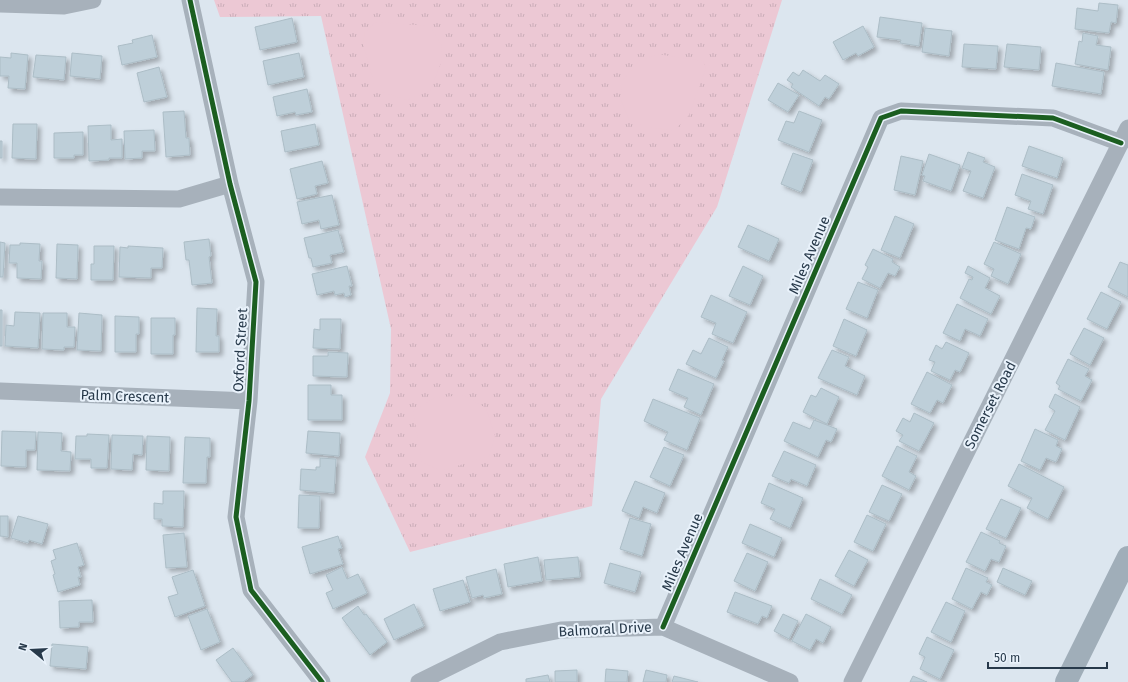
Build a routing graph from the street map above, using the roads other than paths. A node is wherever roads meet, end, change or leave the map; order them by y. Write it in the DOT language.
graph roads {
  1 [pos="93,0"];
  2 [pos="190,0"];
  3 [pos="0,4"];
  4 [pos="1125,135"];
  5 [pos="230,184"];
  6 [pos="0,197"];
  7 [pos="0,391"];
  8 [pos="249,401"];
  9 [pos="1128,557"];
  10 [pos="663,627"];
  11 [pos="322,682"];
  12 [pos="419,682"];
  13 [pos="790,682"];
  14 [pos="852,682"];
  15 [pos="1066,682"];
  1 -- 3 [label="street"];
  2 -- 5 [label="street, Oxford Street"];
  4 -- 10 [label="street, Miles Avenue"];
  4 -- 14 [label="street, Somerset Road"];
  5 -- 6 [label="street"];
  5 -- 8 [label="street, Oxford Street"];
  7 -- 8 [label="street, Palm Crescent"];
  8 -- 11 [label="street, Oxford Street"];
  9 -- 15 [label="highway"];
  10 -- 12 [label="street, Balmoral Drive"];
  10 -- 13 [label="street, Balmoral Drive"];
}
